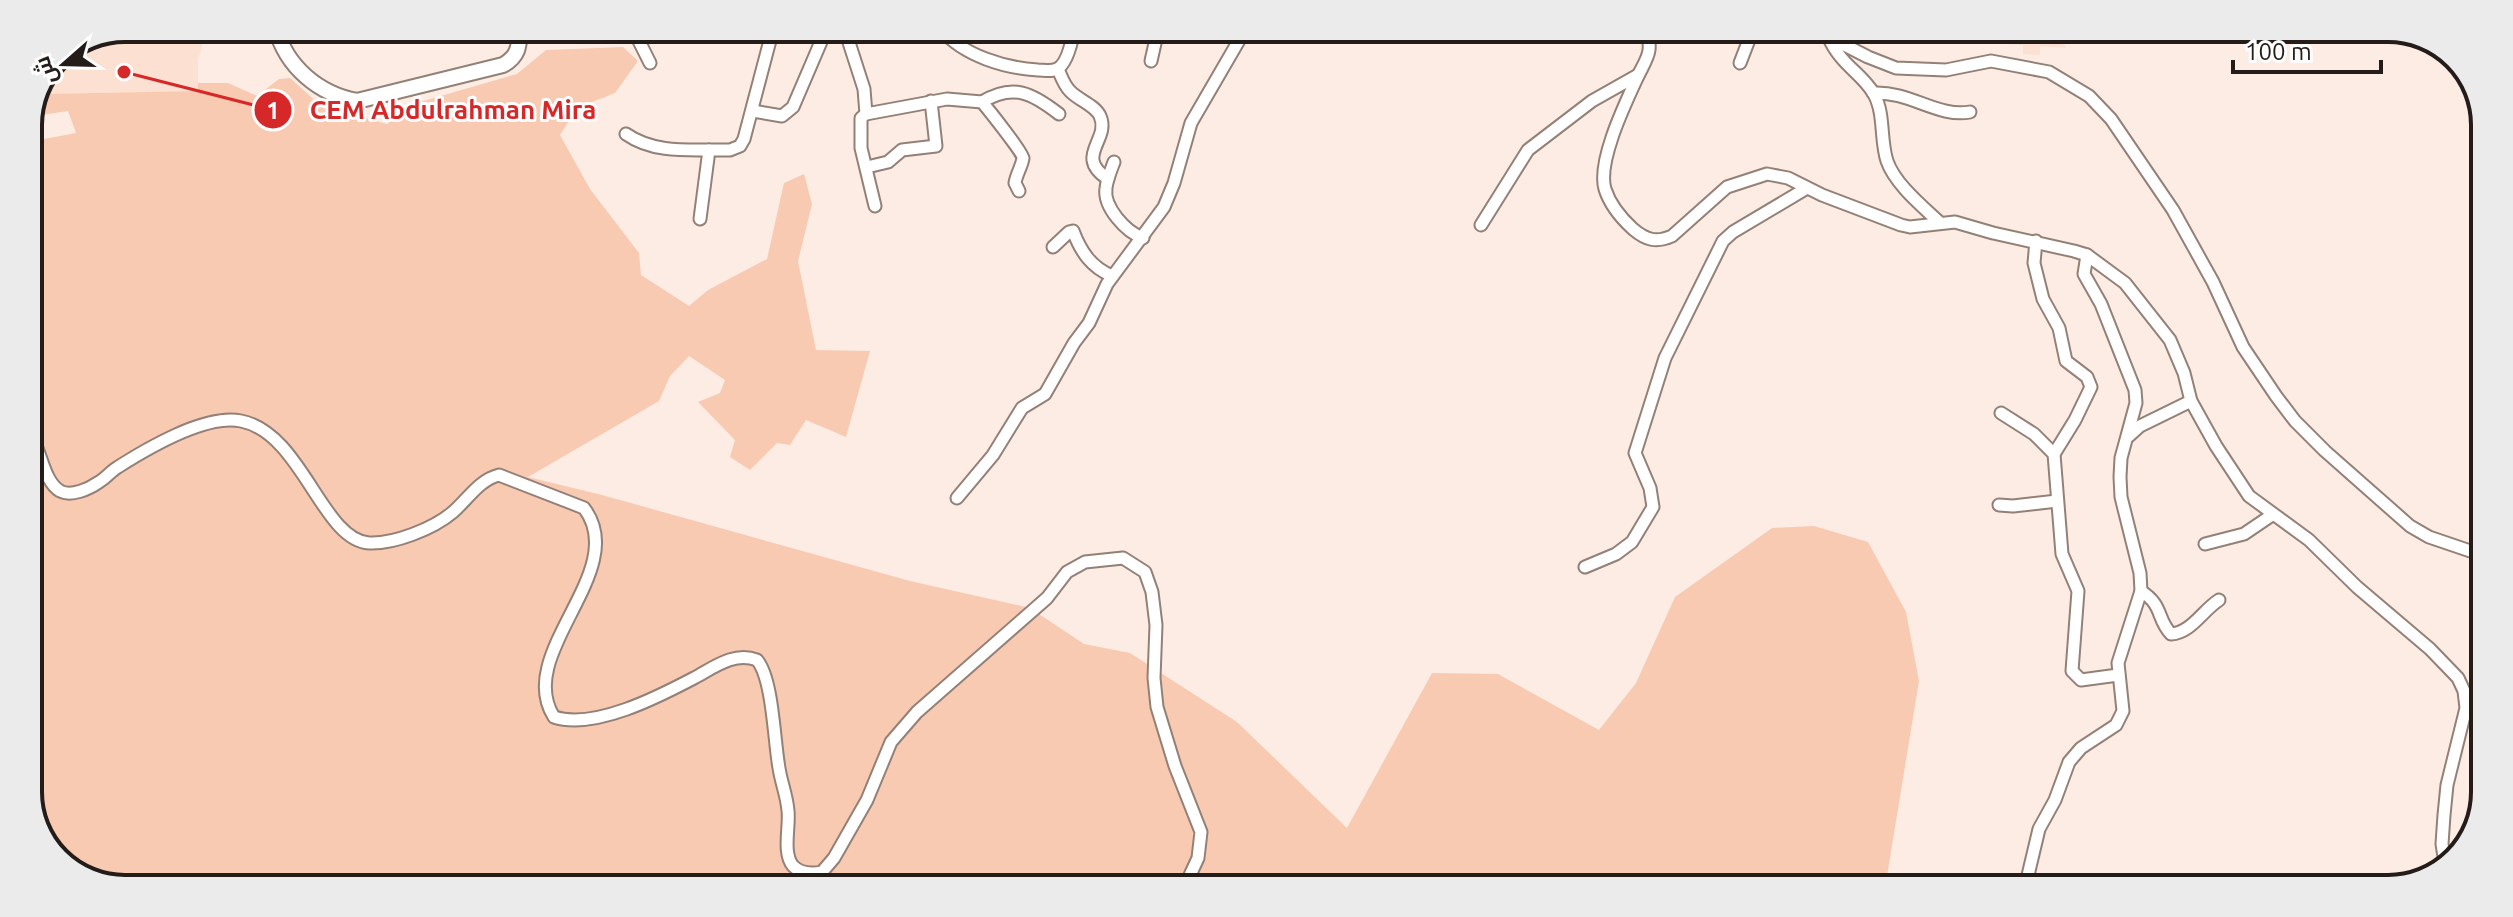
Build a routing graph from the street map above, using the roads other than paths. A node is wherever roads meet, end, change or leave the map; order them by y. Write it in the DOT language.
graph roads {
  1 [pos="282,42"];
  2 [pos="519,42"];
  3 [pos="640,42"];
  4 [pos="770,42"];
  5 [pos="821,42"];
  6 [pos="849,42"];
  7 [pos="956,42"];
  8 [pos="1070,42"];
  9 [pos="1155,42"];
  10 [pos="1238,42"];
  11 [pos="1649,42"];
  12 [pos="1748,42"];
  13 [pos="1831,42"];
  14 [pos="1841,42"];
  15 [pos="1151,61"];
  16 [pos="650,63"];
  17 [pos="1740,63"];
  18 [pos="1019,68"];
  19 [pos="1058,69"];
  20 [pos="1638,75"];
  21 [pos="1013,90"];
  22 [pos="1873,93"];
  23 [pos="931,101"];
  24 [pos="982,102"];
  25 [pos="753,111"];
  26 [pos="1970,112"];
  27 [pos="866,114"];
  28 [pos="1059,114"];
  29 [pos="626,134"];
  30 [pos="709,150"];
  31 [pos="1114,162"];
  32 [pos="867,167"];
  33 [pos="1108,179"];
  34 [pos="1807,188"];
  35 [pos="1019,191"];
  36 [pos="875,206"];
  37 [pos="700,219"];
  38 [pos="1939,222"];
  39 [pos="1481,225"];
  40 [pos="1143,238"];
  41 [pos="2036,241"];
  42 [pos="1053,247"];
  43 [pos="2087,255"];
  44 [pos="1112,276"];
  45 [pos="2191,401"];
  46 [pos="2001,413"];
  47 [pos="2127,437"];
  48 [pos="2054,454"];
  49 [pos="42,461"];
  50 [pos="957,498"];
  51 [pos="2057,501"];
  52 [pos="1999,505"];
  53 [pos="2272,515"];
  54 [pos="2205,544"];
  55 [pos="2471,551"];
  56 [pos="1585,567"];
  57 [pos="2141,591"];
  58 [pos="2219,600"];
  59 [pos="2118,675"];
  60 [pos="2471,699"];
  61 [pos="2466,700"];
  62 [pos="2444,854"];
  63 [pos="1190,875"];
  64 [pos="2028,875"];
  1 -- 2 [label="main road"];
  3 -- 16 [label="street"];
  4 -- 25 [label="street"];
  5 -- 25 [label="street"];
  6 -- 27 [label="street"];
  7 -- 18 [label="street"];
  8 -- 19 [label="street"];
  9 -- 15 [label="street"];
  10 -- 40 [label="street"];
  11 -- 20 [label="street"];
  12 -- 17 [label="street"];
  13 -- 22 [label="street"];
  14 -- 55 [label="street"];
  18 -- 19 [label="street"];
  18 -- 21 [label="street"];
  19 -- 33 [label="street"];
  20 -- 34 [label="street"];
  20 -- 39 [label="street"];
  21 -- 24 [label="street"];
  21 -- 28 [label="street"];
  22 -- 26 [label="street"];
  22 -- 38 [label="street"];
  23 -- 24 [label="street"];
  23 -- 27 [label="street"];
  23 -- 32 [label="street"];
  24 -- 35 [label="street"];
  25 -- 30 [label="street"];
  27 -- 32 [label="street"];
  29 -- 30 [label="street"];
  30 -- 37 [label="street"];
  31 -- 33 [label="street"];
  32 -- 36 [label="street"];
  33 -- 40 [label="street"];
  34 -- 38 [label="street"];
  34 -- 56 [label="street"];
  38 -- 41 [label="street"];
  40 -- 44 [label="street"];
  41 -- 43 [label="street"];
  41 -- 48 [label="street"];
  42 -- 44 [label="street"];
  43 -- 45 [label="street"];
  43 -- 47 [label="street"];
  44 -- 50 [label="street"];
  45 -- 47 [label="street"];
  45 -- 53 [label="street"];
  46 -- 48 [label="street"];
  47 -- 57 [label="street"];
  48 -- 51 [label="street"];
  49 -- 63 [label="street"];
  51 -- 52 [label="street"];
  51 -- 59 [label="street"];
  53 -- 54 [label="street"];
  53 -- 61 [label="street"];
  57 -- 58 [label="street"];
  57 -- 59 [label="street"];
  59 -- 64 [label="street"];
  60 -- 61 [label="street"];
  61 -- 62 [label="street"];
}
